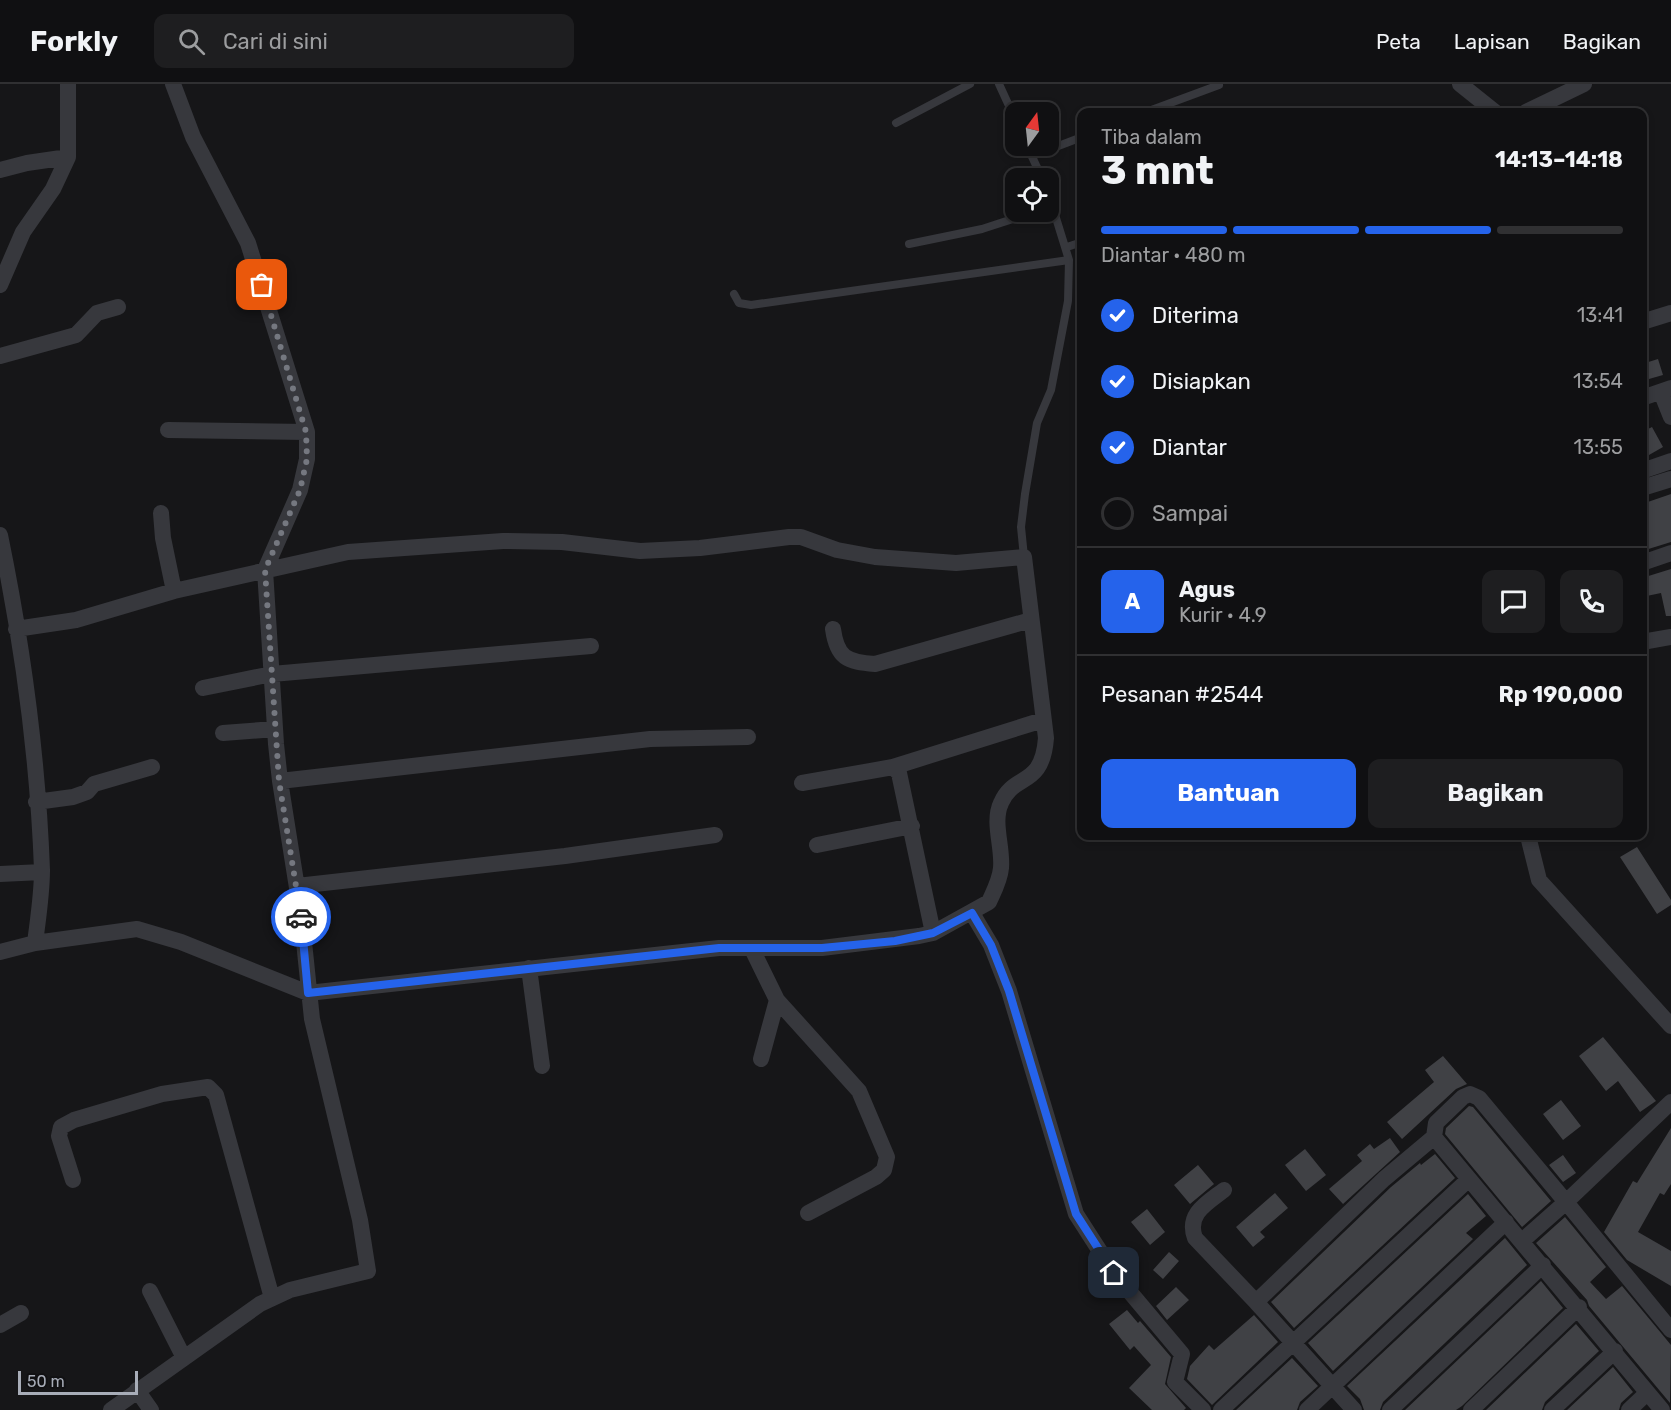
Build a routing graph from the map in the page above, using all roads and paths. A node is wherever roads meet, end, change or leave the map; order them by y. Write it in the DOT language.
graph roads {
  1 [pos="68,84"];
  2 [pos="173,84"];
  3 [pos="970,84"];
  4 [pos="999,84"];
  5 [pos="1460,84"];
  6 [pos="1584,84"];
  7 [pos="1219,85"];
  8 [pos="1007,102"];
  9 [pos="1157,108"];
  10 [pos="1490,108"];
  11 [pos="1534,108"];
  12 [pos="896,123"];
  13 [pos="1077,139"];
  14 [pos="1059,146"];
  15 [pos="1032,156"];
  16 [pos="68,157"];
  17 [pos="1037,168"];
  18 [pos="0,170"];
  19 [pos="1005,221"];
  20 [pos="1058,222"];
  21 [pos="909,244"];
  22 [pos="1077,244"];
  23 [pos="1067,247"];
  24 [pos="1070,260"];
  25 [pos="0,285"];
  26 [pos="734,294"];
  27 [pos="118,307"];
  28 [pos="1671,313"];
  29 [pos="1647,320"];
  30 [pos="0,356"];
  31 [pos="1666,390"];
  32 [pos="1647,396"];
  33 [pos="1671,417"];
  34 [pos="168,430"];
  35 [pos="306,432"];
  36 [pos="1671,461"];
  37 [pos="1647,469"];
  38 [pos="1671,479"];
  39 [pos="1647,486"];
  40 [pos="161,513"];
  41 [pos="0,535"];
  42 [pos="1671,553"];
  43 [pos="1024,556"];
  44 [pos="3,561"];
  45 [pos="1647,561"];
  46 [pos="265,570"];
  47 [pos="174,591"];
  48 [pos="1031,620"];
  49 [pos="833,629"];
  50 [pos="16,630"];
  51 [pos="1671,637"];
  52 [pos="1647,641"];
  53 [pos="591,646"];
  54 [pos="272,674"];
  55 [pos="203,688"];
  56 [pos="1043,720"];
  57 [pos="275,729"];
  58 [pos="223,733"];
  59 [pos="748,737"];
  60 [pos="152,767"];
  61 [pos="893,767"];
  62 [pos="279,781"];
  63 [pos="802,783"];
  64 [pos="36,802"];
  65 [pos="912,826"];
  66 [pos="715,835"];
  67 [pos="1529,840"];
  68 [pos="817,845"];
  69 [pos="42,872"];
  70 [pos="0,874"];
  71 [pos="297,886"];
  72 [pos="972,913"];
  73 [pos="933,933"];
  74 [pos="35,943"];
  75 [pos="752,950"];
  76 [pos="0,952"];
  77 [pos="529,968"];
  78 [pos="308,993"];
  79 [pos="777,1000"];
  80 [pos="1671,1026"];
  81 [pos="761,1059"];
  82 [pos="542,1066"];
  83 [pos="1671,1102"];
  84 [pos="1434,1137"];
  85 [pos="1468,1179"];
  86 [pos="73,1180"];
  87 [pos="1224,1190"];
  88 [pos="1566,1202"];
  89 [pos="808,1213"];
  90 [pos="1506,1222"];
  91 [pos="1522,1241"];
  92 [pos="1543,1265"];
  93 [pos="150,1291"];
  94 [pos="272,1298"];
  95 [pos="1256,1302"];
  96 [pos="1579,1307"];
  97 [pos="21,1313"];
  98 [pos="0,1325"];
  99 [pos="1671,1330"];
  100 [pos="1293,1344"];
  101 [pos="1615,1352"];
  102 [pos="184,1358"];
  103 [pos="1332,1386"];
  104 [pos="137,1390"];
  105 [pos="1647,1392"];
  106 [pos="111,1410"];
  107 [pos="151,1410"];
  108 [pos="1203,1410"];
  109 [pos="1221,1410"];
  110 [pos="1307,1410"];
  111 [pos="1354,1410"];
  112 [pos="1390,1410"];
  113 [pos="1471,1410"];
  114 [pos="1552,1410"];
  115 [pos="1629,1410"];
  116 [pos="1662,1410"];
  1 -- 16 [label="street"];
  2 -- 35 [label="street"];
  3 -- 12 [label="lane"];
  4 -- 8 [label="lane"];
  5 -- 10 [label="street"];
  6 -- 11 [label="street"];
  7 -- 9 [label="lane"];
  13 -- 14 [label="lane"];
  15 -- 17 [label="lane"];
  16 -- 18 [label="street"];
  16 -- 25 [label="street"];
  19 -- 21 [label="lane"];
  20 -- 23 [label="lane"];
  22 -- 23 [label="lane"];
  23 -- 24 [label="lane"];
  24 -- 26 [label="lane"];
  24 -- 43 [label="lane"];
  27 -- 30 [label="street"];
  28 -- 29 [label="street"];
  31 -- 32 [label="street"];
  31 -- 33 [label="street"];
  34 -- 35 [label="street"];
  35 -- 46 [label="street"];
  36 -- 37 [label="street"];
  38 -- 39 [label="street"];
  40 -- 47 [label="street"];
  41 -- 44 [label="street"];
  42 -- 45 [label="street"];
  43 -- 46 [label="street"];
  43 -- 48 [label="street"];
  44 -- 50 [label="street"];
  46 -- 47 [label="street"];
  46 -- 54 [label="street"];
  47 -- 50 [label="street"];
  48 -- 49 [label="street"];
  48 -- 56 [label="street"];
  50 -- 64 [label="street"];
  51 -- 52 [label="street"];
  53 -- 54 [label="street"];
  54 -- 55 [label="street"];
  54 -- 57 [label="street"];
  56 -- 61 [label="street"];
  56 -- 72 [label="street"];
  57 -- 58 [label="street"];
  57 -- 62 [label="street"];
  59 -- 62 [label="street"];
  60 -- 64 [label="street"];
  61 -- 63 [label="street"];
  61 -- 65 [label="street"];
  62 -- 71 [label="street"];
  64 -- 69 [label="street"];
  65 -- 68 [label="street"];
  65 -- 73 [label="street"];
  66 -- 71 [label="street"];
  67 -- 80 [label="street"];
  69 -- 70 [label="street"];
  69 -- 74 [label="street"];
  71 -- 78 [label="street"];
  72 -- 73 [label="street"];
  72 -- 108 [label="street"];
  73 -- 75 [label="street"];
  74 -- 76 [label="street"];
  74 -- 78 [label="street"];
  75 -- 77 [label="street"];
  75 -- 79 [label="street"];
  77 -- 78 [label="street"];
  77 -- 82 [label="street"];
  78 -- 94 [label="street"];
  79 -- 81 [label="street"];
  79 -- 89 [label="street"];
  83 -- 88 [label="street"];
  84 -- 85 [label="street"];
  84 -- 88 [label="street"];
  84 -- 95 [label="street"];
  85 -- 90 [label="street"];
  85 -- 100 [label="street"];
  86 -- 94 [label="street"];
  87 -- 95 [label="street"];
  88 -- 91 [label="street"];
  88 -- 99 [label="street"];
  90 -- 91 [label="street"];
  90 -- 103 [label="street"];
  91 -- 92 [label="street"];
  92 -- 96 [label="street"];
  92 -- 112 [label="street"];
  93 -- 102 [label="street"];
  94 -- 102 [label="street"];
  95 -- 100 [label="street"];
  96 -- 101 [label="street"];
  96 -- 113 [label="street"];
  97 -- 98 [label="street"];
  100 -- 103 [label="street"];
  100 -- 109 [label="street"];
  101 -- 105 [label="street"];
  101 -- 114 [label="street"];
  102 -- 104 [label="street"];
  103 -- 110 [label="street"];
  103 -- 111 [label="street"];
  104 -- 106 [label="street"];
  104 -- 107 [label="street"];
  105 -- 115 [label="street"];
  105 -- 116 [label="street"];
}
